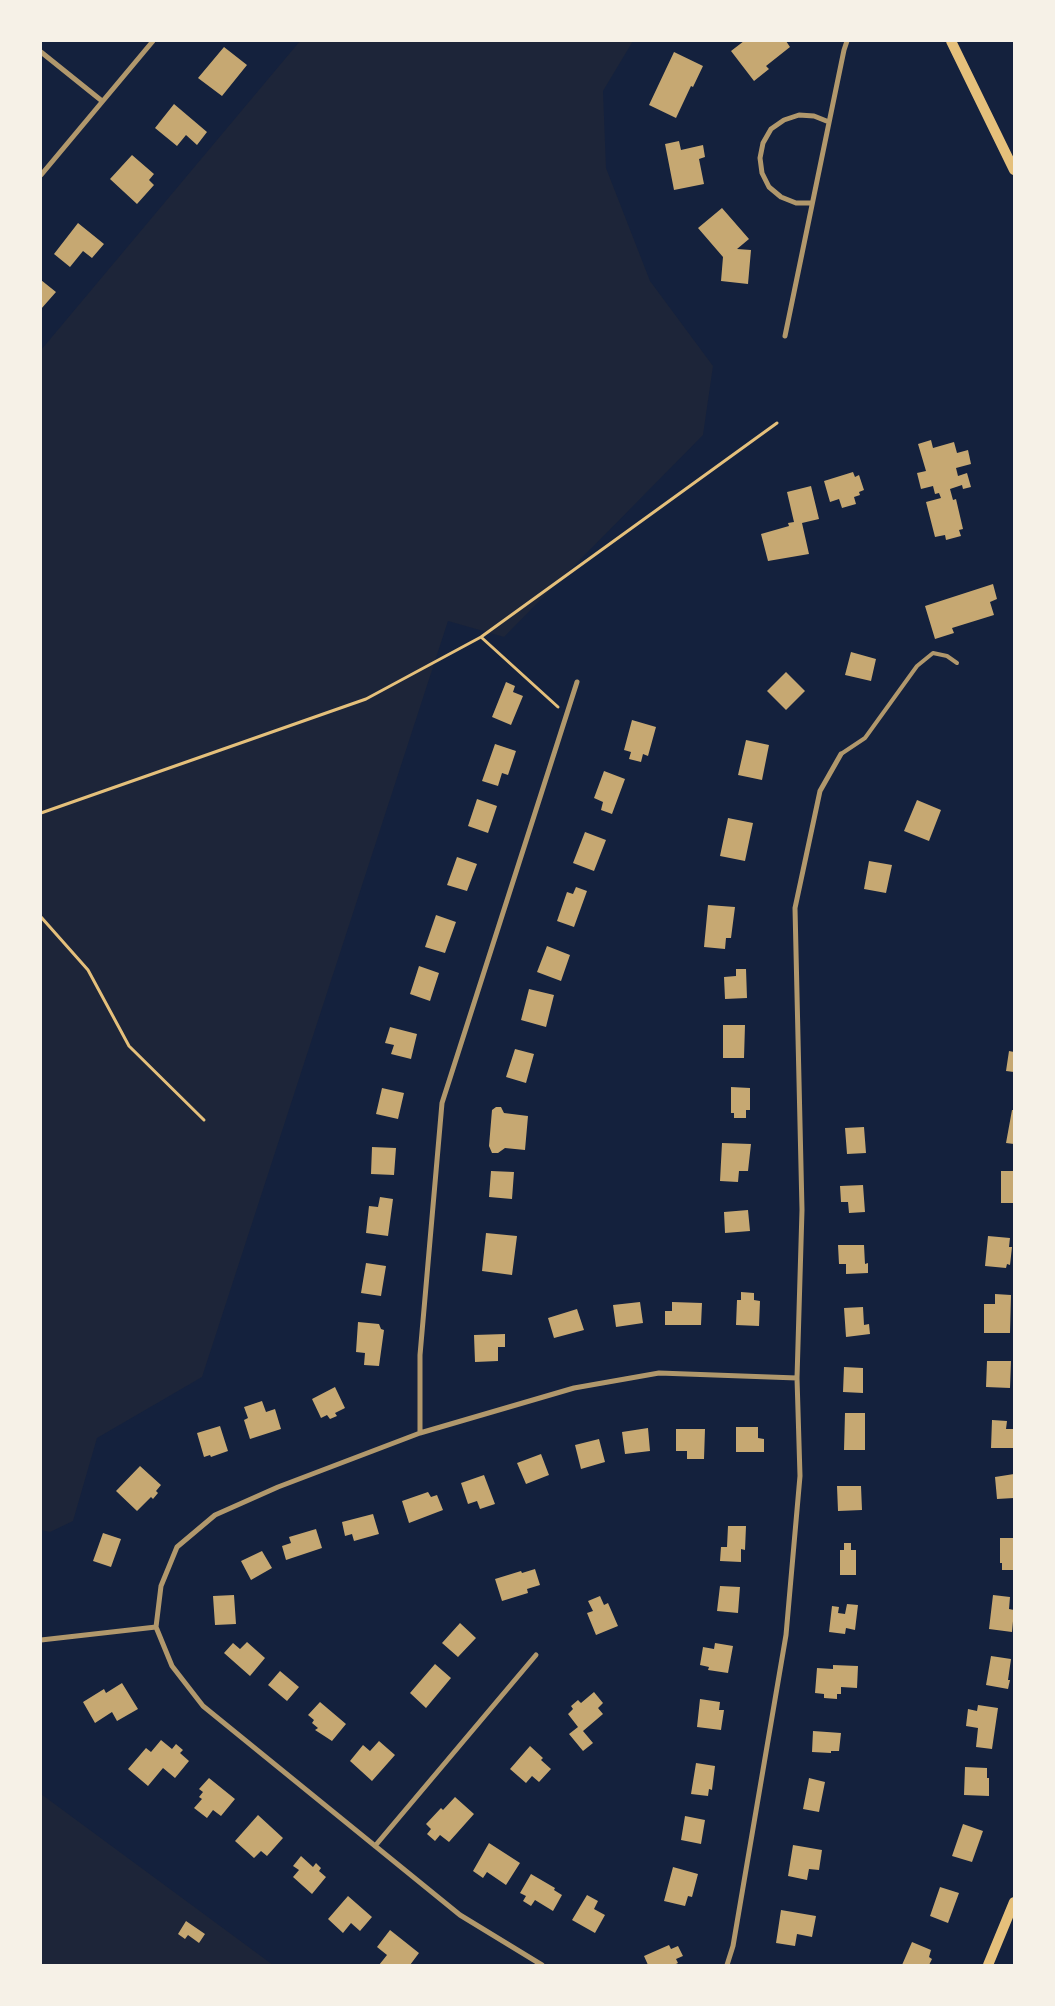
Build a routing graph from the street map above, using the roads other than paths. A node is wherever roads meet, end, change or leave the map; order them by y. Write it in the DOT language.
graph roads {
  1 [pos="152,41"];
  2 [pos="848,41"];
  3 [pos="951,41"];
  4 [pos="41,52"];
  5 [pos="102,101"];
  6 [pos="829,122"];
  7 [pos="1014,170"];
  8 [pos="41,175"];
  9 [pos="811,203"];
  10 [pos="785,336"];
  11 [pos="957,663"];
  12 [pos="577,682"];
  13 [pos="841,754"];
  14 [pos="797,1378"];
  15 [pos="420,1433"];
  16 [pos="156,1627"];
  17 [pos="41,1640"];
  18 [pos="536,1655"];
  19 [pos="375,1846"];
  20 [pos="1014,1902"];
  21 [pos="542,1965"];
  22 [pos="727,1965"];
  23 [pos="988,1965"];
  1 -- 5 [label="street"];
  2 -- 6 [label="street"];
  3 -- 7 [label="main road"];
  4 -- 5 [label="street"];
  5 -- 8 [label="street"];
  6 -- 9 [label="street"];
  6 -- 9 [label="street"];
  9 -- 10 [label="street"];
  11 -- 13 [label="lane"];
  12 -- 15 [label="street"];
  13 -- 14 [label="street"];
  14 -- 15 [label="street"];
  14 -- 22 [label="street"];
  15 -- 16 [label="street"];
  16 -- 17 [label="street"];
  16 -- 19 [label="street"];
  18 -- 19 [label="street"];
  19 -- 21 [label="street"];
  20 -- 23 [label="main road"];
}
